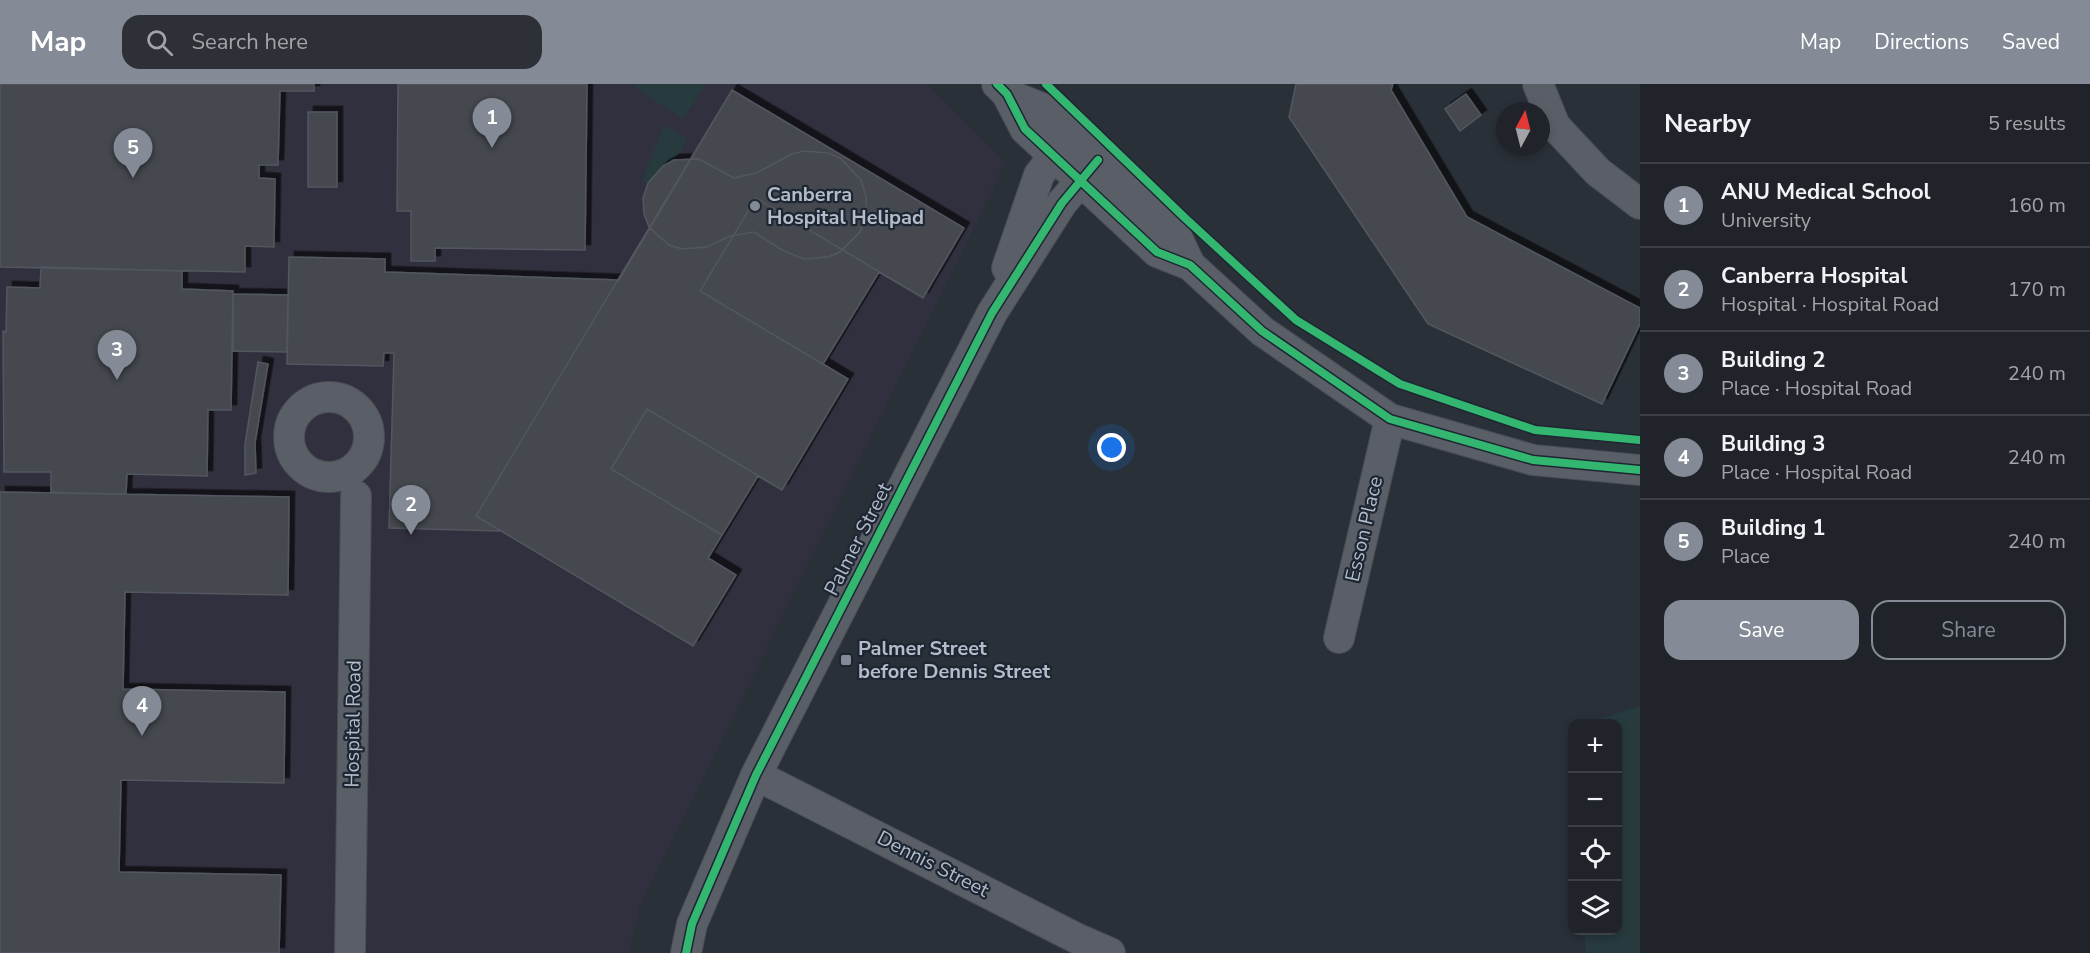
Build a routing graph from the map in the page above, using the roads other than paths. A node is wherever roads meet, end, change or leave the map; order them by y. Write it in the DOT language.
graph roads {
  1 [pos="1538,84"];
  2 [pos="1002,89"];
  3 [pos="1063,145"];
  4 [pos="1089,170"];
  5 [pos="1640,204"];
  6 [pos="992,314"];
  7 [pos="1390,419"];
  8 [pos="361,462"];
  9 [pos="1640,470"];
  10 [pos="325,478"];
  11 [pos="356,496"];
  12 [pos="1339,638"];
  13 [pos="756,775"];
  14 [pos="350,953"];
  15 [pos="686,953"];
  16 [pos="1110,953"];
  1 -- 5 [label="street"];
  2 -- 3 [label="street"];
  3 -- 4 [label="street"];
  3 -- 6 [label="street, Palmer Street"];
  4 -- 6 [label="street, Palmer Street"];
  4 -- 7 [label="street"];
  6 -- 13 [label="street, Palmer Street"];
  7 -- 9 [label="street"];
  7 -- 12 [label="street, Esson Place"];
  8 -- 10 [label="street"];
  8 -- 10 [label="street, Hospital Road"];
  8 -- 11 [label="street, Hospital Road"];
  10 -- 11 [label="street, Hospital Road"];
  11 -- 14 [label="street, Hospital Road"];
  13 -- 15 [label="street, Palmer Street"];
  13 -- 16 [label="street, Dennis Street"];
}
